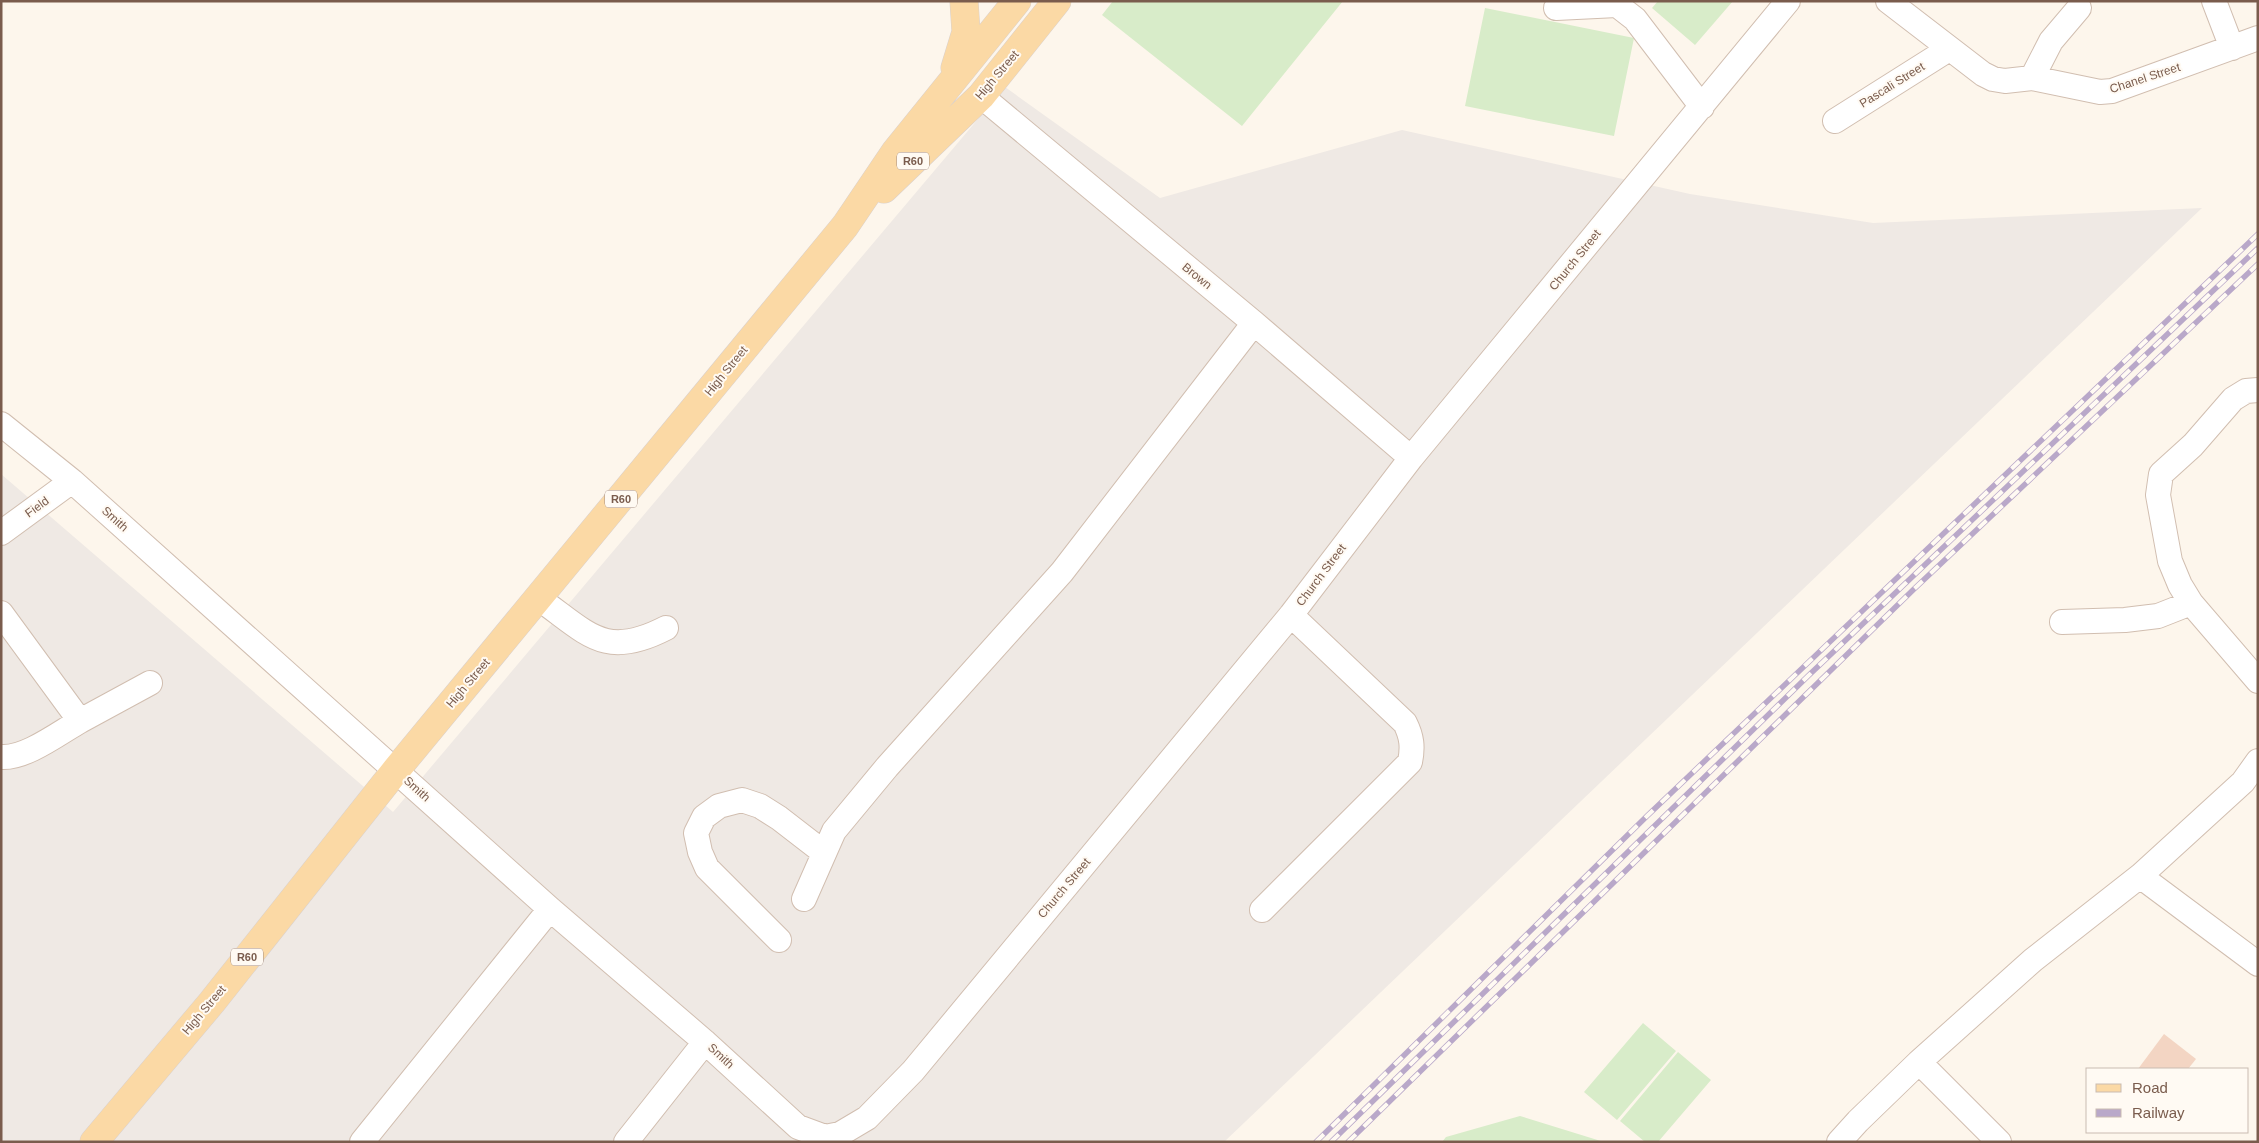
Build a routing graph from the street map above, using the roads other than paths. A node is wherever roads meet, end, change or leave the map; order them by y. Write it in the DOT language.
graph roads {
  1 [pos="964,1"];
  2 [pos="1017,1"];
  3 [pos="1057,1"];
  4 [pos="1788,1"];
  5 [pos="1888,1"];
  6 [pos="2214,1"];
  7 [pos="1556,8"];
  8 [pos="2079,8"];
  9 [pos="2258,38"];
  10 [pos="2232,48"];
  11 [pos="1949,49"];
  12 [pos="2032,78"];
  13 [pos="950,81"];
  14 [pos="981,96"];
  15 [pos="1702,107"];
  16 [pos="1835,121"];
  17 [pos="844,226"];
  18 [pos="1254,322"];
  19 [pos="2258,390"];
  20 [pos="1,424"];
  21 [pos="1411,458"];
  22 [pos="72,481"];
  23 [pos="1,533"];
  24 [pos="538,598"];
  25 [pos="2191,603"];
  26 [pos="1,613"];
  27 [pos="1291,615"];
  28 [pos="2062,622"];
  29 [pos="666,628"];
  30 [pos="2258,681"];
  31 [pos="150,683"];
  32 [pos="80,721"];
  33 [pos="1,757"];
  34 [pos="2258,761"];
  35 [pos="396,770"];
  36 [pos="2250,786"];
  37 [pos="823,852"];
  38 [pos="2140,876"];
  39 [pos="804,899"];
  40 [pos="550,909"];
  41 [pos="1262,910"];
  42 [pos="779,940"];
  43 [pos="2258,964"];
  44 [pos="705,1042"];
  45 [pos="1919,1062"];
  46 [pos="840,1138"];
  47 [pos="94,1142"];
  48 [pos="362,1142"];
  49 [pos="626,1142"];
  50 [pos="1839,1142"];
  51 [pos="1999,1142"];
  1 -- 13 [label="main road"];
  2 -- 13 [label="main road, High Street / R60"];
  3 -- 14 [label="main road, High Street / R60"];
  4 -- 15 [label="street, Church Street"];
  5 -- 11 [label="street, Chanel Street"];
  6 -- 10 [label="street"];
  7 -- 15 [label="street"];
  8 -- 12 [label="street"];
  9 -- 10 [label="street, Chanel Street"];
  10 -- 12 [label="street, Chanel Street"];
  11 -- 12 [label="street, Chanel Street"];
  11 -- 16 [label="street, Pascali Street"];
  13 -- 17 [label="main road, High Street / R60"];
  14 -- 17 [label="main road, High Street / R60"];
  14 -- 18 [label="street, Brown"];
  15 -- 21 [label="street, Church Street"];
  17 -- 24 [label="main road, High Street / R60"];
  18 -- 21 [label="street, Brown"];
  18 -- 37 [label="street"];
  19 -- 25 [label="street"];
  20 -- 22 [label="street, Smith"];
  21 -- 27 [label="street, Church Street"];
  22 -- 23 [label="street, Field"];
  22 -- 35 [label="street, Smith"];
  24 -- 29 [label="street"];
  24 -- 35 [label="main road, High Street / R60"];
  25 -- 28 [label="street"];
  25 -- 30 [label="street"];
  26 -- 32 [label="street"];
  27 -- 41 [label="street"];
  27 -- 46 [label="street, Church Street"];
  31 -- 32 [label="street"];
  32 -- 33 [label="street"];
  34 -- 36 [label="street"];
  35 -- 40 [label="street, Smith"];
  35 -- 47 [label="main road, High Street / R60"];
  36 -- 38 [label="street"];
  37 -- 39 [label="street"];
  37 -- 42 [label="street"];
  38 -- 43 [label="street"];
  38 -- 45 [label="street"];
  40 -- 44 [label="street, Smith"];
  40 -- 48 [label="street"];
  44 -- 46 [label="street, Smith"];
  44 -- 49 [label="street"];
  45 -- 50 [label="street"];
  45 -- 51 [label="street"];
}
